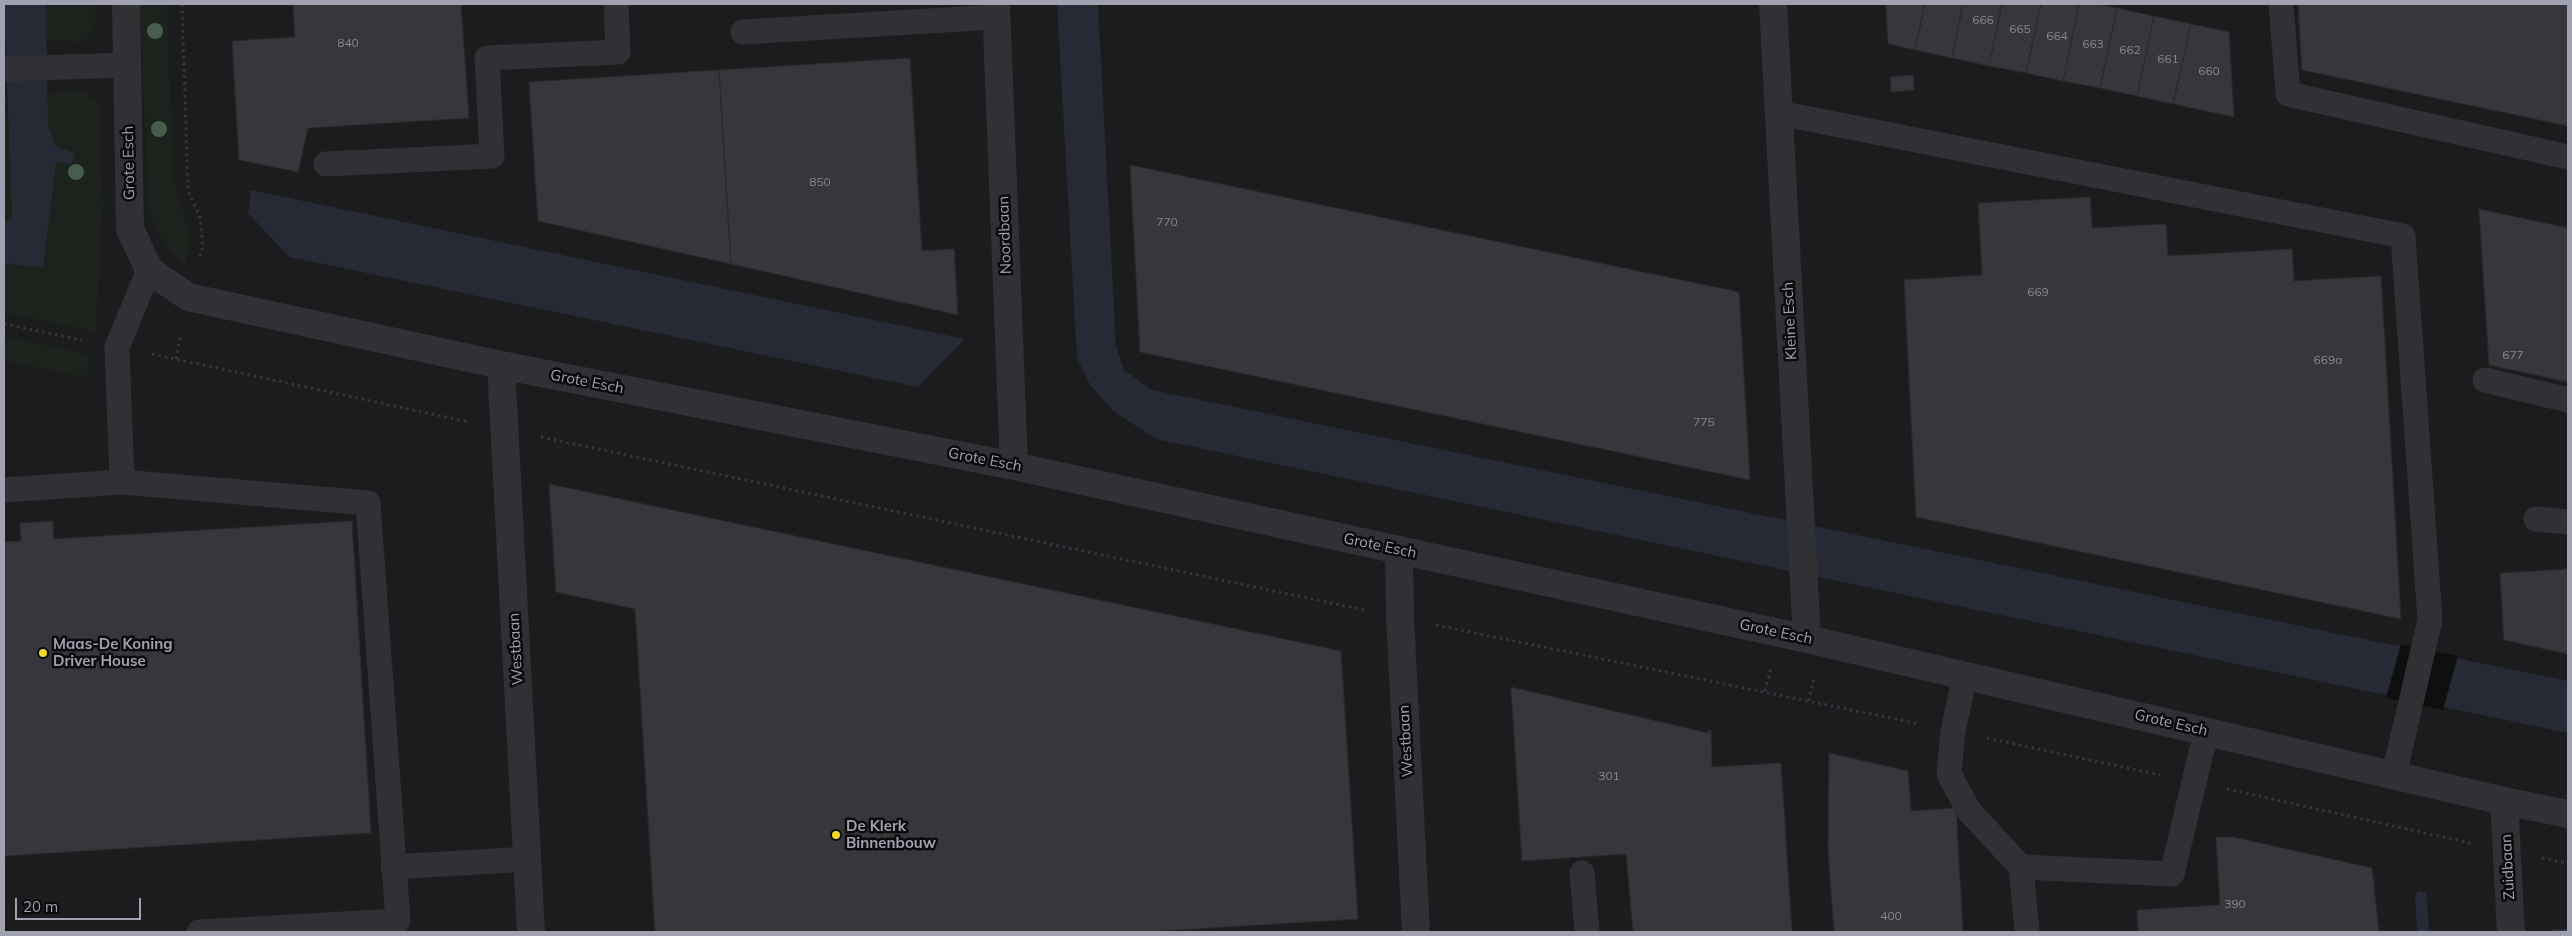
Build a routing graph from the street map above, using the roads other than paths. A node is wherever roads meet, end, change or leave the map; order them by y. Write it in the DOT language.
graph roads {
  1 [pos="126,4"];
  2 [pos="616,4"];
  3 [pos="1773,4"];
  4 [pos="2282,4"];
  5 [pos="996,10"];
  6 [pos="743,32"];
  7 [pos="127,65"];
  8 [pos="4,70"];
  9 [pos="1779,113"];
  10 [pos="2568,156"];
  11 [pos="326,164"];
  12 [pos="149,270"];
  13 [pos="501,365"];
  14 [pos="2484,380"];
  15 [pos="2568,400"];
  16 [pos="1014,466"];
  17 [pos="122,482"];
  18 [pos="4,490"];
  19 [pos="2536,519"];
  20 [pos="2568,522"];
  21 [pos="1399,550"];
  22 [pos="1807,639"];
  23 [pos="1965,675"];
  24 [pos="2206,732"];
  25 [pos="2394,775"];
  26 [pos="2504,802"];
  27 [pos="2568,814"];
  28 [pos="527,859"];
  29 [pos="2021,866"];
  30 [pos="393,867"];
  31 [pos="1582,873"];
  32 [pos="199,932"];
  33 [pos="531,932"];
  34 [pos="1416,932"];
  35 [pos="1587,932"];
  36 [pos="2027,932"];
  37 [pos="2511,932"];
  1 -- 7 [label="street, Grote Esch"];
  2 -- 11 [label="lane"];
  3 -- 9 [label="street, Kleine Esch"];
  4 -- 10 [label="lane"];
  5 -- 6 [label="lane"];
  5 -- 16 [label="street, Noordbaan"];
  7 -- 8 [label="lane"];
  7 -- 12 [label="street, Grote Esch"];
  9 -- 22 [label="street, Kleine Esch"];
  9 -- 25 [label="lane"];
  12 -- 13 [label="street, Grote Esch"];
  12 -- 17 [label="lane"];
  13 -- 16 [label="street, Grote Esch"];
  13 -- 28 [label="street, Westbaan"];
  14 -- 15 [label="lane"];
  16 -- 21 [label="street, Grote Esch"];
  17 -- 18 [label="lane"];
  17 -- 30 [label="lane"];
  19 -- 20 [label="lane"];
  21 -- 22 [label="street, Grote Esch"];
  21 -- 34 [label="street, Westbaan"];
  22 -- 23 [label="street, Grote Esch"];
  23 -- 24 [label="street, Grote Esch"];
  23 -- 29 [label="lane"];
  24 -- 25 [label="street, Grote Esch"];
  24 -- 29 [label="lane"];
  25 -- 26 [label="street, Grote Esch"];
  26 -- 27 [label="street, Grote Esch"];
  26 -- 37 [label="street, Zuidbaan"];
  28 -- 30 [label="lane"];
  28 -- 33 [label="street, Westbaan"];
  29 -- 36 [label="lane"];
  30 -- 32 [label="lane"];
  31 -- 35 [label="lane"];
}
